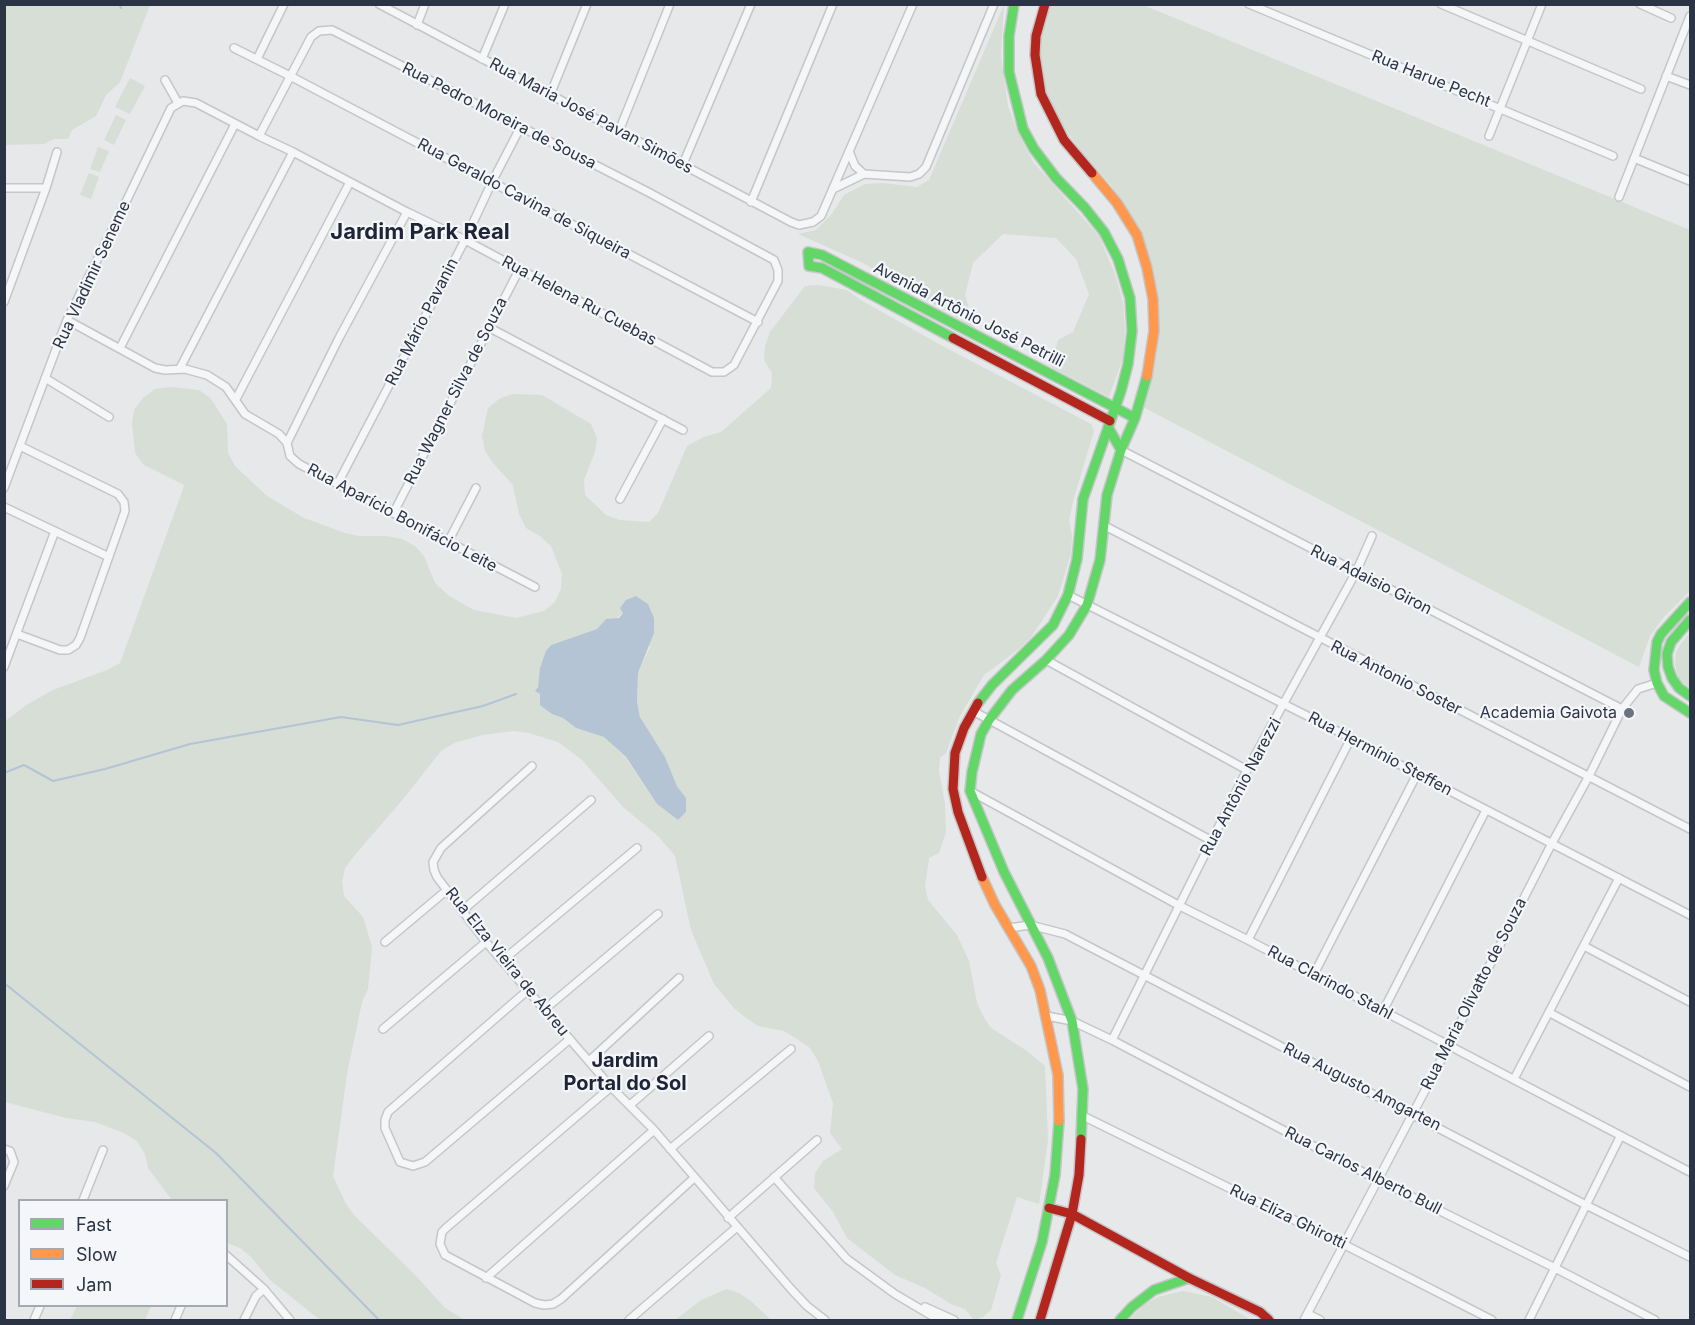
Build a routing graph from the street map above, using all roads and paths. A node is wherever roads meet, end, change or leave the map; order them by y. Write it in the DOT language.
graph roads {
  1 [pos="284,4"];
  2 [pos="379,4"];
  3 [pos="425,4"];
  4 [pos="505,4"];
  5 [pos="587,4"];
  6 [pos="670,4"];
  7 [pos="751,4"];
  8 [pos="833,4"];
  9 [pos="913,4"];
  10 [pos="994,4"];
  11 [pos="1014,4"];
  12 [pos="1045,4"];
  13 [pos="1249,4"];
  14 [pos="1442,4"];
  15 [pos="1542,4"];
  16 [pos="1640,4"];
  17 [pos="1690,16"];
  18 [pos="1671,18"];
  19 [pos="417,25"];
  20 [pos="1527,41"];
  21 [pos="234,48"];
  22 [pos="257,59"];
  23 [pos="482,59"];
  24 [pos="290,76"];
  25 [pos="1666,76"];
  26 [pos="165,80"];
  27 [pos="1690,86"];
  28 [pos="1641,89"];
  29 [pos="550,95"];
  30 [pos="178,103"];
  31 [pos="1501,108"];
  32 [pos="235,124"];
  33 [pos="520,128"];
  34 [pos="619,131"];
  35 [pos="259,136"];
  36 [pos="1489,136"];
  37 [pos="849,151"];
  38 [pos="57,152"];
  39 [pos="294,152"];
  40 [pos="1613,156"];
  41 [pos="1634,158"];
  42 [pos="683,164"];
  43 [pos="864,174"];
  44 [pos="1690,181"];
  45 [pos="350,182"];
  46 [pos="492,182"];
  47 [pos="4,188"];
  48 [pos="46,188"];
  49 [pos="833,189"];
  50 [pos="1619,197"];
  51 [pos="751,202"];
  52 [pos="407,212"];
  53 [pos="465,240"];
  54 [pos="519,270"];
  55 [pos="4,302"];
  56 [pos="67,320"];
  57 [pos="758,321"];
  58 [pos="489,328"];
  59 [pos="120,348"];
  60 [pos="180,369"];
  61 [pos="45,378"];
  62 [pos="236,399"];
  63 [pos="1115,408"];
  64 [pos="110,417"];
  65 [pos="1135,418"];
  66 [pos="663,419"];
  67 [pos="1109,424"];
  68 [pos="683,430"];
  69 [pos="287,443"];
  70 [pos="20,446"];
  71 [pos="1121,450"];
  72 [pos="339,483"];
  73 [pos="4,488"];
  74 [pos="476,488"];
  75 [pos="620,498"];
  76 [pos="4,507"];
  77 [pos="394,512"];
  78 [pos="1103,525"];
  79 [pos="56,531"];
  80 [pos="1372,536"];
  81 [pos="448,542"];
  82 [pos="109,557"];
  83 [pos="1356,572"];
  84 [pos="535,587"];
  85 [pos="1068,595"];
  86 [pos="1690,602"];
  87 [pos="1087,605"];
  88 [pos="1690,620"];
  89 [pos="17,634"];
  90 [pos="1319,638"];
  91 [pos="1046,660"];
  92 [pos="4,667"];
  93 [pos="1657,683"];
  94 [pos="1690,695"];
  95 [pos="1285,705"];
  96 [pos="1622,709"];
  97 [pos="973,711"];
  98 [pos="1690,713"];
  99 [pos="989,720"];
  100 [pos="1351,738"];
  101 [pos="532,766"];
  102 [pos="1247,770"];
  103 [pos="1418,774"];
  104 [pos="1589,776"];
  105 [pos="970,791"];
  106 [pos="591,800"];
  107 [pos="1486,810"];
  108 [pos="1690,830"];
  109 [pos="1212,841"];
  110 [pos="1552,843"];
  111 [pos="637,848"];
  112 [pos="1618,878"];
  113 [pos="447,890"];
  114 [pos="1180,906"];
  115 [pos="463,910"];
  116 [pos="658,914"];
  117 [pos="1690,915"];
  118 [pos="1030,925"];
  119 [pos="1009,928"];
  120 [pos="1248,940"];
  121 [pos="385,942"];
  122 [pos="486,942"];
  123 [pos="1584,946"];
  124 [pos="503,960"];
  125 [pos="1314,974"];
  126 [pos="1144,976"];
  127 [pos="679,978"];
  128 [pos="528,990"];
  129 [pos="1690,1002"];
  130 [pos="545,1009"];
  131 [pos="1383,1011"];
  132 [pos="1550,1013"];
  133 [pos="1047,1016"];
  134 [pos="1072,1021"];
  135 [pos="383,1029"];
  136 [pos="709,1036"];
  137 [pos="570,1039"];
  138 [pos="1112,1040"];
  139 [pos="1449,1045"];
  140 [pos="791,1050"];
  141 [pos="589,1061"];
  142 [pos="1514,1079"];
  143 [pos="611,1087"];
  144 [pos="1690,1087"];
  145 [pos="630,1105"];
  146 [pos="1412,1113"];
  147 [pos="1083,1116"];
  148 [pos="654,1130"];
  149 [pos="1620,1137"];
  150 [pos="818,1140"];
  151 [pos="4,1149"];
  152 [pos="670,1149"];
  153 [pos="104,1150"];
  154 [pos="1690,1172"];
  155 [pos="774,1176"];
  156 [pos="694,1178"];
  157 [pos="1378,1180"];
  158 [pos="4,1186"];
  159 [pos="83,1199"];
  160 [pos="1586,1205"];
  161 [pos="1049,1208"];
  162 [pos="1072,1214"];
  163 [pos="728,1218"];
  164 [pos="737,1227"];
  165 [pos="1345,1245"];
  166 [pos="228,1257"];
  167 [pos="1690,1257"];
  168 [pos="1555,1268"];
  169 [pos="486,1278"];
  170 [pos="1190,1278"];
  171 [pos="264,1289"];
  172 [pos="895,1294"];
  173 [pos="1306,1317"];
  174 [pos="244,1320"];
  175 [pos="290,1320"];
  176 [pos="629,1320"];
  177 [pos="825,1320"];
  178 [pos="939,1320"];
  179 [pos="954,1320"];
  180 [pos="1017,1320"];
  181 [pos="1040,1320"];
  182 [pos="1120,1320"];
  183 [pos="1269,1320"];
  184 [pos="1320,1320"];
  185 [pos="1492,1320"];
  186 [pos="1529,1320"];
  187 [pos="1656,1320"];
  1 -- 22 [label="street"];
  2 -- 19 [label="street, Rua Maria José Pavan Simões"];
  3 -- 19 [label="street"];
  4 -- 23 [label="street"];
  5 -- 29 [label="street"];
  6 -- 34 [label="street"];
  7 -- 42 [label="street"];
  8 -- 51 [label="street"];
  9 -- 37 [label="street"];
  10 -- 43 [label="street"];
  11 -- 63 [label="main road"];
  12 -- 65 [label="main road"];
  13 -- 31 [label="street, Rua Harue Pecht"];
  14 -- 20 [label="street"];
  15 -- 20 [label="street"];
  16 -- 18 [label="street"];
  17 -- 25 [label="street"];
  19 -- 23 [label="street, Rua Maria José Pavan Simões"];
  20 -- 28 [label="street"];
  20 -- 31 [label="street"];
  21 -- 22 [label="street, Rua Geraldo Cavina de Siqueira"];
  22 -- 24 [label="street, Rua Geraldo Cavina de Siqueira"];
  23 -- 29 [label="street, Rua Maria José Pavan Simões"];
  24 -- 33 [label="street, Rua Pedro Moreira de Sousa"];
  24 -- 35 [label="street, Rua Pedro Moreira de Sousa"];
  24 -- 46 [label="street, Rua Geraldo Cavina de Siqueira"];
  25 -- 27 [label="street"];
  25 -- 41 [label="street"];
  26 -- 30 [label="street"];
  29 -- 34 [label="street, Rua Maria José Pavan Simões"];
  30 -- 32 [label="street, Rua Helena Ru Cuebas"];
  30 -- 56 [label="street, Rua Vladimir Seneme"];
  31 -- 36 [label="street"];
  31 -- 40 [label="street, Rua Harue Pecht"];
  32 -- 35 [label="street, Rua Helena Ru Cuebas"];
  32 -- 59 [label="street"];
  33 -- 46 [label="street, Rua Mário Pavanin"];
  33 -- 57 [label="street, Rua Pedro Moreira de Sousa"];
  34 -- 42 [label="street, Rua Maria José Pavan Simões"];
  35 -- 39 [label="street, Rua Helena Ru Cuebas"];
  37 -- 43 [label="street"];
  37 -- 49 [label="street"];
  38 -- 48 [label="street"];
  39 -- 45 [label="street, Rua Helena Ru Cuebas"];
  39 -- 60 [label="street"];
  41 -- 44 [label="street"];
  41 -- 50 [label="street"];
  42 -- 51 [label="street, Rua Maria José Pavan Simões"];
  43 -- 49 [label="street"];
  45 -- 52 [label="street, Rua Helena Ru Cuebas"];
  45 -- 62 [label="street"];
  46 -- 53 [label="street, Rua Mário Pavanin"];
  46 -- 57 [label="street, Rua Geraldo Cavina de Siqueira"];
  47 -- 48 [label="street"];
  48 -- 55 [label="street"];
  49 -- 51 [label="street, Rua Maria José Pavan Simões"];
  52 -- 53 [label="street, Rua Helena Ru Cuebas"];
  52 -- 69 [label="street"];
  53 -- 54 [label="street, Rua Helena Ru Cuebas"];
  53 -- 72 [label="street, Rua Mário Pavanin"];
  54 -- 57 [label="street, Rua Helena Ru Cuebas"];
  54 -- 58 [label="street, Rua Wagner Silva de Souza"];
  56 -- 59 [label="street, Rua Aparício Bonifácio Leite"];
  56 -- 61 [label="street, Rua Vladimir Seneme"];
  58 -- 66 [label="street"];
  58 -- 77 [label="street, Rua Wagner Silva de Souza"];
  59 -- 60 [label="street, Rua Aparício Bonifácio Leite"];
  60 -- 62 [label="street, Rua Aparício Bonifácio Leite"];
  61 -- 64 [label="street"];
  61 -- 70 [label="street, Rua Vladimir Seneme"];
  62 -- 69 [label="street, Rua Aparício Bonifácio Leite"];
  63 -- 65 [label="main road, Avenida Artônio José Petrilli"];
  63 -- 67 [label="main road"];
  63 -- 67 [label="main road, Avenida Artônio José Petrilli"];
  65 -- 71 [label="main road"];
  66 -- 68 [label="street"];
  66 -- 75 [label="street"];
  67 -- 71 [label="main road"];
  67 -- 85 [label="main road"];
  69 -- 72 [label="street, Rua Aparício Bonifácio Leite"];
  70 -- 73 [label="street, Rua Vladimir Seneme"];
  70 -- 82 [label="street"];
  71 -- 78 [label="main road"];
  71 -- 83 [label="street, Rua Adaisio Giron"];
  72 -- 77 [label="street, Rua Aparício Bonifácio Leite"];
  74 -- 81 [label="street"];
  76 -- 79 [label="street"];
  77 -- 81 [label="street, Rua Aparício Bonifácio Leite"];
  78 -- 87 [label="main road"];
  78 -- 90 [label="street, Rua Antonio Soster"];
  79 -- 82 [label="street"];
  79 -- 89 [label="street"];
  80 -- 83 [label="street, Rua Antônio Narezzi"];
  81 -- 84 [label="street, Rua Aparício Bonifácio Leite"];
  82 -- 89 [label="street"];
  83 -- 90 [label="street, Rua Antônio Narezzi"];
  83 -- 96 [label="street, Rua Adaisio Giron"];
  85 -- 87 [label="street, Rua Hermínio Steffen"];
  85 -- 97 [label="main road"];
  86 -- 93 [label="main road"];
  87 -- 91 [label="main road"];
  87 -- 95 [label="street, Rua Hermínio Steffen"];
  88 -- 94 [label="main road"];
  89 -- 92 [label="street"];
  90 -- 95 [label="street, Rua Antônio Narezzi"];
  90 -- 104 [label="street, Rua Antonio Soster"];
  91 -- 99 [label="main road"];
  91 -- 102 [label="street"];
  93 -- 96 [label="street, Rua Maria Olivatto de Souza"];
  93 -- 98 [label="main road"];
  95 -- 100 [label="street, Rua Hermínio Steffen"];
  95 -- 102 [label="street, Rua Antônio Narezzi"];
  96 -- 104 [label="street, Rua Maria Olivatto de Souza"];
  97 -- 99 [label="street"];
  97 -- 119 [label="main road"];
  99 -- 105 [label="main road"];
  99 -- 109 [label="street"];
  100 -- 103 [label="street, Rua Hermínio Steffen"];
  100 -- 120 [label="street"];
  101 -- 113 [label="street, Rua Elza Vieira de Abreu"];
  102 -- 109 [label="street, Rua Antônio Narezzi"];
  103 -- 107 [label="street, Rua Hermínio Steffen"];
  103 -- 125 [label="street"];
  104 -- 108 [label="street, Rua Antonio Soster"];
  104 -- 110 [label="street, Rua Maria Olivatto de Souza"];
  105 -- 114 [label="street, Rua Clarindo Stahl"];
  105 -- 118 [label="main road"];
  106 -- 115 [label="street"];
  107 -- 110 [label="street, Rua Hermínio Steffen"];
  107 -- 131 [label="street"];
  109 -- 114 [label="street, Rua Antônio Narezzi"];
  110 -- 112 [label="street, Rua Hermínio Steffen"];
  110 -- 139 [label="street, Rua Maria Olivatto de Souza"];
  111 -- 124 [label="street"];
  112 -- 117 [label="street, Rua Hermínio Steffen"];
  112 -- 123 [label="street"];
  113 -- 115 [label="street, Rua Elza Vieira de Abreu"];
  113 -- 121 [label="street"];
  114 -- 120 [label="street, Rua Clarindo Stahl"];
  114 -- 126 [label="street, Rua Antônio Narezzi"];
  115 -- 122 [label="street, Rua Elza Vieira de Abreu"];
  116 -- 130 [label="street"];
  118 -- 119 [label="street"];
  118 -- 126 [label="street, Rua Augusto Amgarten"];
  118 -- 134 [label="main road"];
  119 -- 133 [label="main road"];
  120 -- 125 [label="street, Rua Clarindo Stahl"];
  122 -- 124 [label="street, Rua Elza Vieira de Abreu"];
  122 -- 135 [label="street"];
  123 -- 129 [label="street"];
  123 -- 132 [label="street"];
  124 -- 128 [label="street, Rua Elza Vieira de Abreu"];
  125 -- 131 [label="street, Rua Clarindo Stahl"];
  126 -- 138 [label="street, Rua Antônio Narezzi"];
  126 -- 146 [label="street, Rua Augusto Amgarten"];
  127 -- 141 [label="street"];
  128 -- 130 [label="street, Rua Elza Vieira de Abreu"];
  128 -- 137 [label="street"];
  130 -- 137 [label="street, Rua Elza Vieira de Abreu"];
  131 -- 139 [label="street, Rua Clarindo Stahl"];
  132 -- 142 [label="street"];
  132 -- 144 [label="street"];
  133 -- 134 [label="street, Rua Carlos Alberto Bull"];
  133 -- 161 [label="main road"];
  134 -- 138 [label="street, Rua Carlos Alberto Bull"];
  134 -- 147 [label="main road"];
  136 -- 145 [label="street"];
  137 -- 141 [label="street, Rua Elza Vieira de Abreu"];
  138 -- 157 [label="street, Rua Carlos Alberto Bull"];
  139 -- 142 [label="street, Rua Clarindo Stahl"];
  139 -- 146 [label="street, Rua Maria Olivatto de Souza"];
  140 -- 152 [label="street"];
  141 -- 143 [label="street, Rua Elza Vieira de Abreu"];
  142 -- 149 [label="street, Rua Clarindo Stahl"];
  143 -- 145 [label="street, Rua Elza Vieira de Abreu"];
  143 -- 169 [label="street"];
  145 -- 148 [label="street, Rua Elza Vieira de Abreu"];
  146 -- 157 [label="street, Rua Maria Olivatto de Souza"];
  146 -- 160 [label="street, Rua Augusto Amgarten"];
  147 -- 162 [label="main road"];
  147 -- 165 [label="street, Rua Eliza Ghirotti"];
  148 -- 152 [label="street, Rua Elza Vieira de Abreu"];
  148 -- 169 [label="street"];
  149 -- 154 [label="street, Rua Clarindo Stahl"];
  149 -- 160 [label="street"];
  150 -- 155 [label="street"];
  151 -- 158 [label="street"];
  152 -- 156 [label="street, Rua Elza Vieira de Abreu"];
  153 -- 159 [label="street"];
  155 -- 163 [label="street"];
  155 -- 172 [label="street"];
  156 -- 163 [label="street, Rua Elza Vieira de Abreu"];
  156 -- 169 [label="street"];
  157 -- 165 [label="street, Rua Maria Olivatto de Souza"];
  157 -- 168 [label="street, Rua Carlos Alberto Bull"];
  160 -- 167 [label="street, Rua Augusto Amgarten"];
  160 -- 168 [label="street"];
  161 -- 162 [label="main road"];
  161 -- 180 [label="main road"];
  162 -- 170 [label="main road"];
  162 -- 181 [label="main road"];
  163 -- 164 [label="street, Rua Elza Vieira de Abreu"];
  164 -- 176 [label="street"];
  164 -- 177 [label="street, Rua Elza Vieira de Abreu"];
  165 -- 173 [label="street, Rua Maria Olivatto de Souza"];
  165 -- 185 [label="street, Rua Eliza Ghirotti"];
  166 -- 171 [label="street"];
  168 -- 186 [label="street"];
  168 -- 187 [label="street, Rua Carlos Alberto Bull"];
  170 -- 182 [label="main road"];
  170 -- 183 [label="main road"];
  171 -- 174 [label="street"];
  171 -- 175 [label="street"];
  172 -- 178 [label="street"];
  172 -- 179 [label="street"];
  173 -- 184 [label="street"];
}
